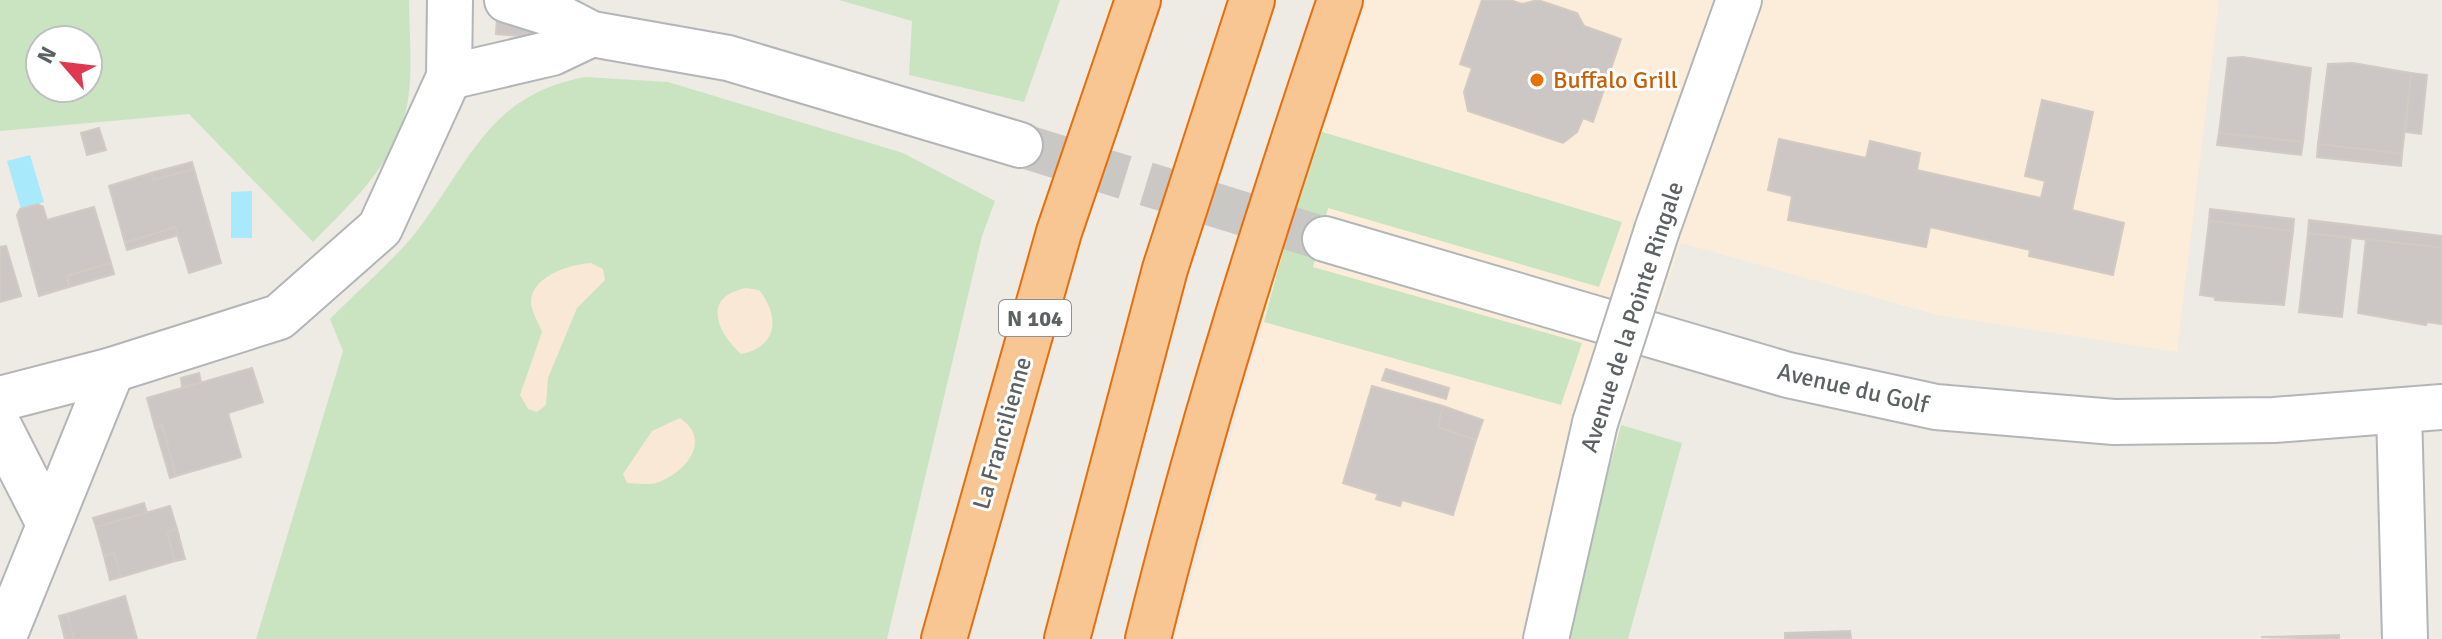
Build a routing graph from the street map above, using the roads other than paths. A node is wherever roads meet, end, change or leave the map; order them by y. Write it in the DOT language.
graph roads {
  1 [pos="450,0"];
  2 [pos="507,0"];
  3 [pos="1138,0"];
  4 [pos="1252,0"];
  5 [pos="1340,0"];
  6 [pos="1739,0"];
  7 [pos="592,34"];
  8 [pos="449,77"];
  9 [pos="1020,145"];
  10 [pos="1325,239"];
  11 [pos="112,370"];
  12 [pos="0,399"];
  13 [pos="2442,407"];
  14 [pos="2399,411"];
  15 [pos="2442,421"];
  16 [pos="0,428"];
  17 [pos="48,522"];
  18 [pos="3,639"];
  19 [pos="944,639"];
  20 [pos="1067,639"];
  21 [pos="1148,639"];
  22 [pos="1546,639"];
  23 [pos="2405,639"];
  1 -- 8 [label="street"];
  2 -- 7 [label="street"];
  3 -- 19 [label="highway, La Francilienne / N 104"];
  4 -- 20 [label="highway"];
  5 -- 21 [label="highway"];
  6 -- 22 [label="street, Avenue de la Pointe Ringale, bridge"];
  7 -- 8 [label="street"];
  7 -- 9 [label="street"];
  8 -- 11 [label="street"];
  10 -- 14 [label="street, Avenue du Golf"];
  11 -- 12 [label="street"];
  11 -- 17 [label="street"];
  13 -- 14 [label="street, Avenue du Golf"];
  14 -- 15 [label="street"];
  14 -- 23 [label="street"];
  16 -- 17 [label="street"];
  17 -- 18 [label="street"];
}
